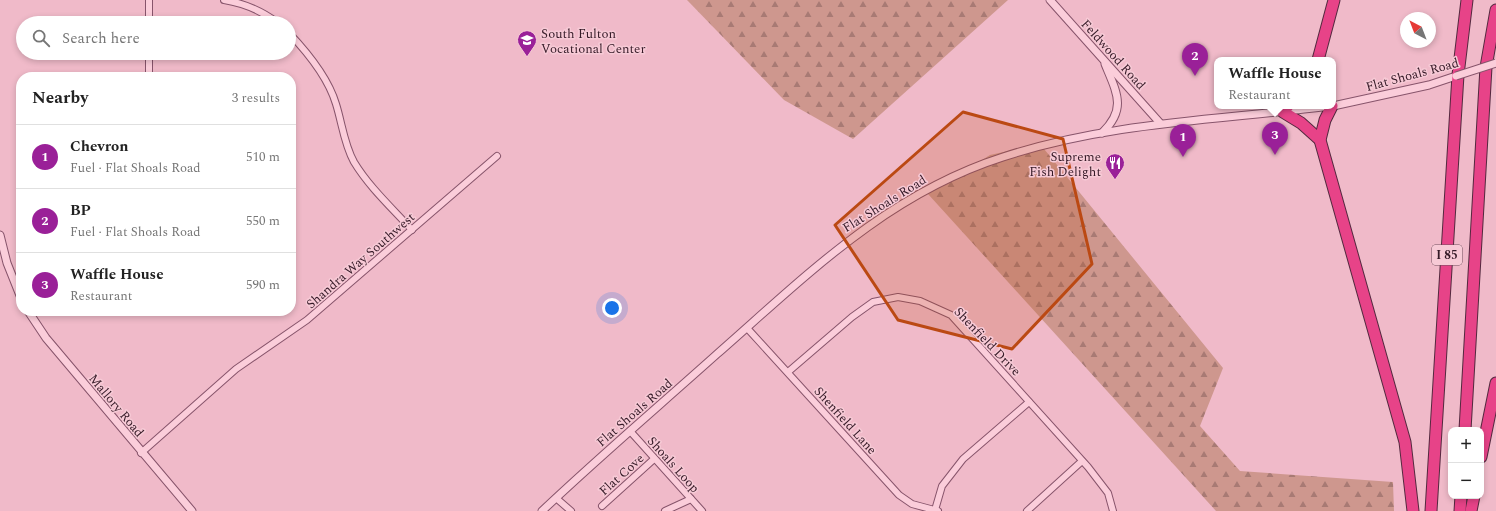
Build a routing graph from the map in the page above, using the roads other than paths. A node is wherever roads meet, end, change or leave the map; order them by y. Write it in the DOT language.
graph roads {
  1 [pos="149,0"];
  2 [pos="224,0"];
  3 [pos="1050,0"];
  4 [pos="1334,0"];
  5 [pos="1467,0"];
  6 [pos="1496,10"];
  7 [pos="149,16"];
  8 [pos="267,16"];
  9 [pos="296,41"];
  10 [pos="1319,57"];
  11 [pos="1102,59"];
  12 [pos="149,60"];
  13 [pos="1496,63"];
  14 [pos="149,72"];
  15 [pos="1336,105"];
  16 [pos="1286,109"];
  17 [pos="1330,109"];
  18 [pos="1160,124"];
  19 [pos="1102,133"];
  20 [pos="1320,140"];
  21 [pos="497,156"];
  22 [pos="412,230"];
  23 [pos="0,235"];
  24 [pos="16,286"];
  25 [pos="31,316"];
  26 [pos="747,328"];
  27 [pos="788,372"];
  28 [pos="1496,383"];
  29 [pos="1029,402"];
  30 [pos="1464,427"];
  31 [pos="630,431"];
  32 [pos="1484,441"];
  33 [pos="141,453"];
  34 [pos="654,459"];
  35 [pos="1082,461"];
  36 [pos="556,498"];
  37 [pos="691,499"];
  38 [pos="1461,499"];
  39 [pos="1474,499"];
  40 [pos="602,506"];
  41 [pos="192,511"];
  42 [pos="542,511"];
  43 [pos="571,511"];
  44 [pos="665,511"];
  45 [pos="702,511"];
  46 [pos="937,511"];
  47 [pos="1027,511"];
  48 [pos="1113,511"];
  49 [pos="1413,511"];
  50 [pos="1432,511"];
  51 [pos="1460,511"];
  52 [pos="1472,511"];
  1 -- 7 [label="street"];
  2 -- 8 [label="street"];
  3 -- 11 [label="street, Feldwood Road"];
  4 -- 10 [label="highway"];
  5 -- 50 [label="highway, I 85"];
  6 -- 30 [label="highway, I 85"];
  9 -- 22 [label="street"];
  11 -- 18 [label="street, Feldwood Road"];
  11 -- 19 [label="street"];
  12 -- 14 [label="street"];
  13 -- 15 [label="street, Flat Shoals Road, bridge"];
  16 -- 18 [label="street, Flat Shoals Road"];
  16 -- 20 [label="highway"];
  17 -- 20 [label="highway"];
  18 -- 19 [label="street, Flat Shoals Road"];
  19 -- 26 [label="street, Flat Shoals Road"];
  20 -- 49 [label="highway"];
  21 -- 22 [label="street, Shandra Way Southwest"];
  22 -- 33 [label="street, Shandra Way Southwest"];
  23 -- 24 [label="street"];
  25 -- 33 [label="street, Mallory Road"];
  26 -- 27 [label="street, Shenfield Lane"];
  26 -- 31 [label="street, Flat Shoals Road"];
  27 -- 29 [label="street, Shenfield Drive"];
  27 -- 46 [label="street, Shenfield Lane"];
  28 -- 32 [label="highway"];
  29 -- 35 [label="street, Shenfield Drive"];
  29 -- 46 [label="street"];
  31 -- 34 [label="street, Shoals Loop"];
  31 -- 36 [label="street, Flat Shoals Road"];
  33 -- 41 [label="street, Mallory Road"];
  34 -- 37 [label="street, Shoals Loop"];
  34 -- 40 [label="street, Flat Cove"];
  35 -- 47 [label="street"];
  35 -- 48 [label="street, Shenfield Drive"];
  36 -- 42 [label="street, Flat Shoals Road"];
  36 -- 43 [label="street"];
  37 -- 44 [label="street"];
  37 -- 45 [label="street, Shoals Loop"];
  38 -- 51 [label="highway"];
  39 -- 52 [label="highway"];
}
